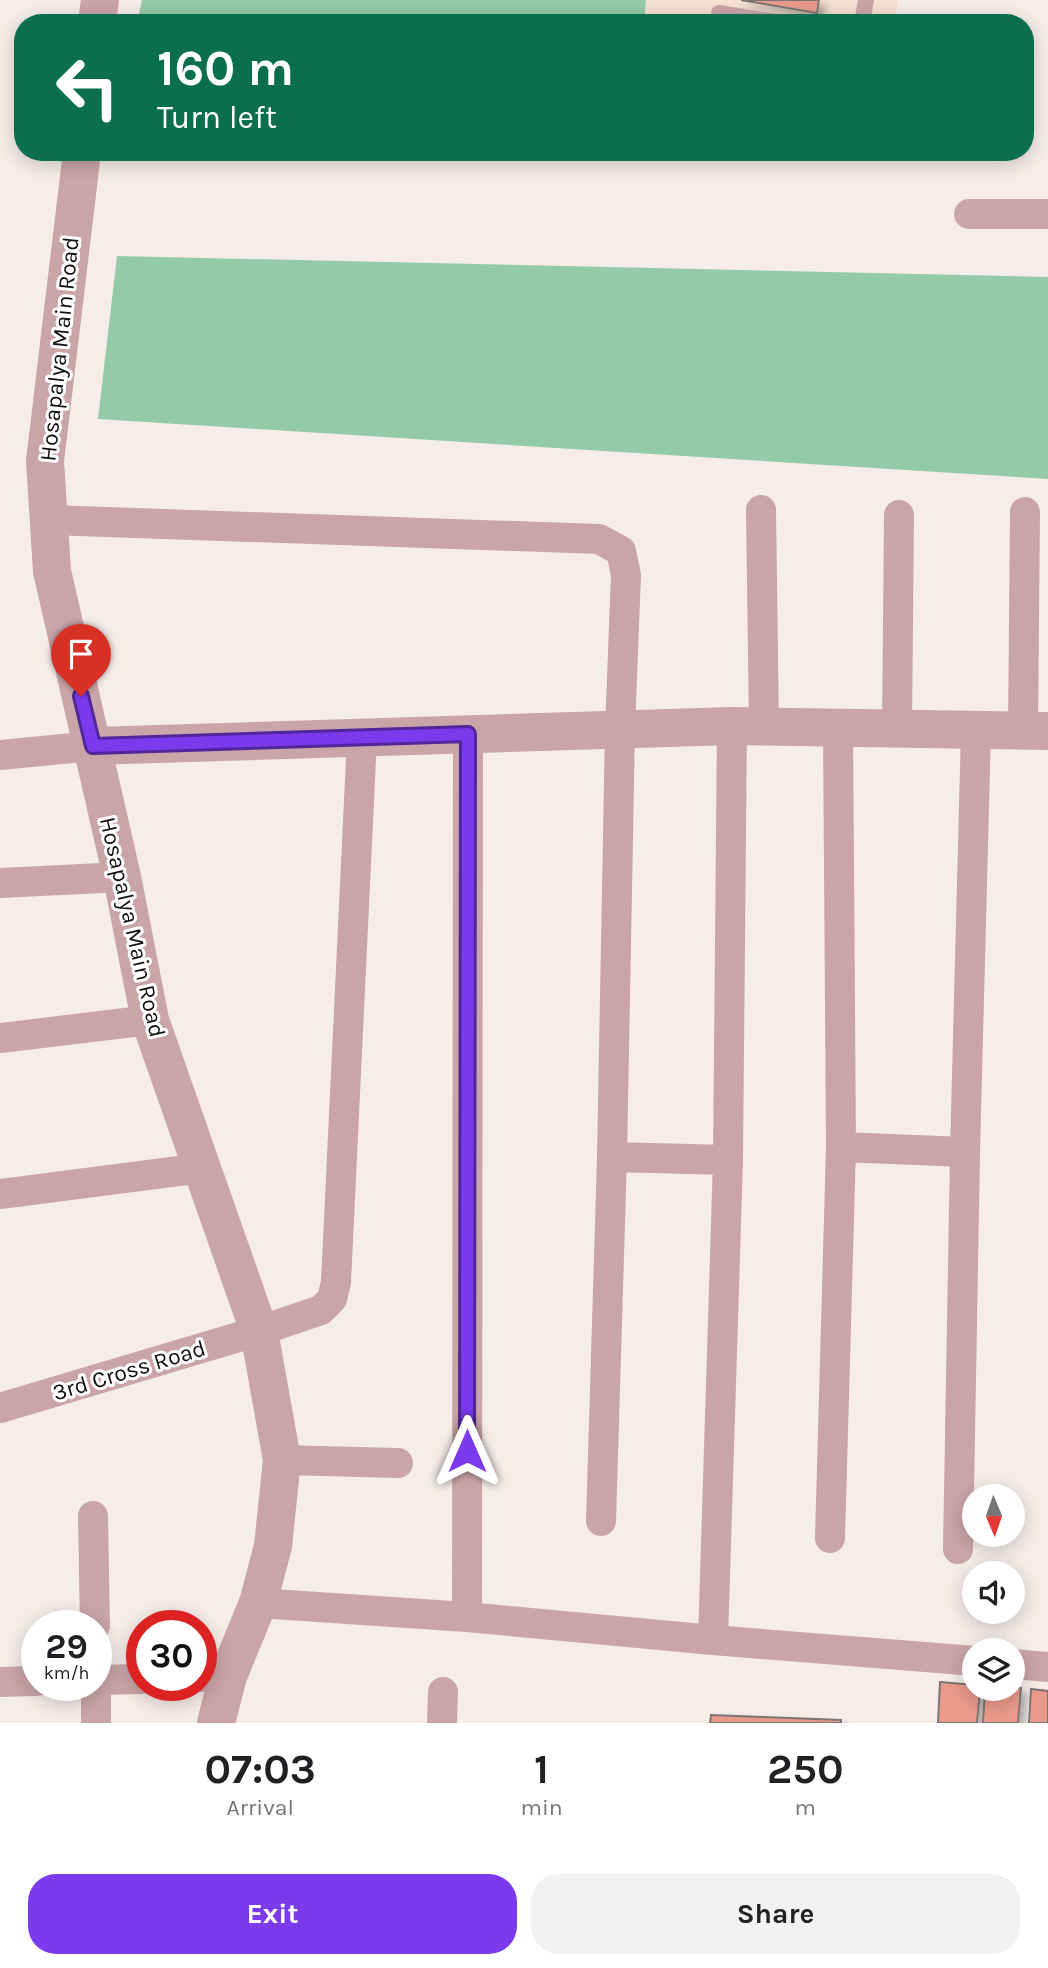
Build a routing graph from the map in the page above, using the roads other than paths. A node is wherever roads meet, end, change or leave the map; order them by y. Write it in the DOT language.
graph roads {
  1 [pos="719,13"];
  2 [pos="725,14"];
  3 [pos="81,161"];
  4 [pos="969,214"];
  5 [pos="1048,214"];
  6 [pos="761,510"];
  7 [pos="1024,512"];
  8 [pos="899,515"];
  9 [pos="49,520"];
  10 [pos="748,726"];
  11 [pos="838,727"];
  12 [pos="897,728"];
  13 [pos="620,729"];
  14 [pos="976,730"];
  15 [pos="1035,730"];
  16 [pos="468,734"];
  17 [pos="362,738"];
  18 [pos="93,746"];
  19 [pos="0,755"];
  20 [pos="122,877"];
  21 [pos="0,883"];
  22 [pos="150,1020"];
  23 [pos="0,1038"];
  24 [pos="841,1147"];
  25 [pos="965,1152"];
  26 [pos="612,1157"];
  27 [pos="728,1160"];
  28 [pos="202,1168"];
  29 [pos="0,1194"];
  30 [pos="258,1331"];
  31 [pos="0,1408"];
  32 [pos="282,1460"];
  33 [pos="398,1463"];
  34 [pos="93,1516"];
  35 [pos="601,1521"];
  36 [pos="830,1538"];
  37 [pos="958,1549"];
  38 [pos="258,1603"];
  39 [pos="95,1610"];
  40 [pos="467,1617"];
  41 [pos="713,1640"];
  42 [pos="962,1660"];
  43 [pos="1025,1665"];
  44 [pos="1048,1667"];
  45 [pos="217,1673"];
  46 [pos="21,1681"];
  47 [pos="0,1682"];
  48 [pos="443,1692"];
  49 [pos="96,1701"];
  50 [pos="216,1701"];
  51 [pos="96,1723"];
  52 [pos="216,1723"];
  53 [pos="442,1723"];
  1 -- 2 [label="lane"];
  3 -- 9 [label="street, Hosapalya Main Road"];
  4 -- 5 [label="street"];
  6 -- 10 [label="street"];
  7 -- 15 [label="street"];
  8 -- 12 [label="street"];
  9 -- 13 [label="street"];
  9 -- 18 [label="street, Hosapalya Main Road"];
  10 -- 11 [label="street"];
  10 -- 13 [label="street"];
  10 -- 27 [label="street"];
  11 -- 12 [label="street"];
  11 -- 24 [label="street"];
  12 -- 14 [label="street"];
  13 -- 16 [label="street"];
  13 -- 26 [label="street"];
  14 -- 15 [label="street"];
  14 -- 25 [label="street"];
  16 -- 17 [label="street"];
  16 -- 40 [label="street"];
  17 -- 18 [label="street"];
  17 -- 30 [label="street, 3rd Cross Road"];
  18 -- 19 [label="street"];
  18 -- 20 [label="street, Hosapalya Main Road"];
  20 -- 21 [label="street"];
  20 -- 22 [label="street, Hosapalya Main Road"];
  22 -- 23 [label="street"];
  22 -- 28 [label="street, Hosapalya Main Road"];
  24 -- 25 [label="street"];
  24 -- 36 [label="street"];
  25 -- 37 [label="street"];
  26 -- 27 [label="street"];
  26 -- 35 [label="street"];
  27 -- 41 [label="street"];
  28 -- 29 [label="street"];
  28 -- 30 [label="street, Hosapalya Main Road"];
  30 -- 31 [label="street, 3rd Cross Road"];
  30 -- 32 [label="street, Hosapalya Main Road"];
  32 -- 33 [label="street"];
  32 -- 38 [label="street, Hosapalya Main Road"];
  34 -- 39 [label="street"];
  38 -- 40 [label="street"];
  38 -- 45 [label="street, Hosapalya Main Road"];
  40 -- 41 [label="street"];
  41 -- 42 [label="street"];
  43 -- 44 [label="street"];
  46 -- 47 [label="street"];
  48 -- 53 [label="street"];
  49 -- 51 [label="street"];
  50 -- 52 [label="street, Hosapalya Main Road"];
}
